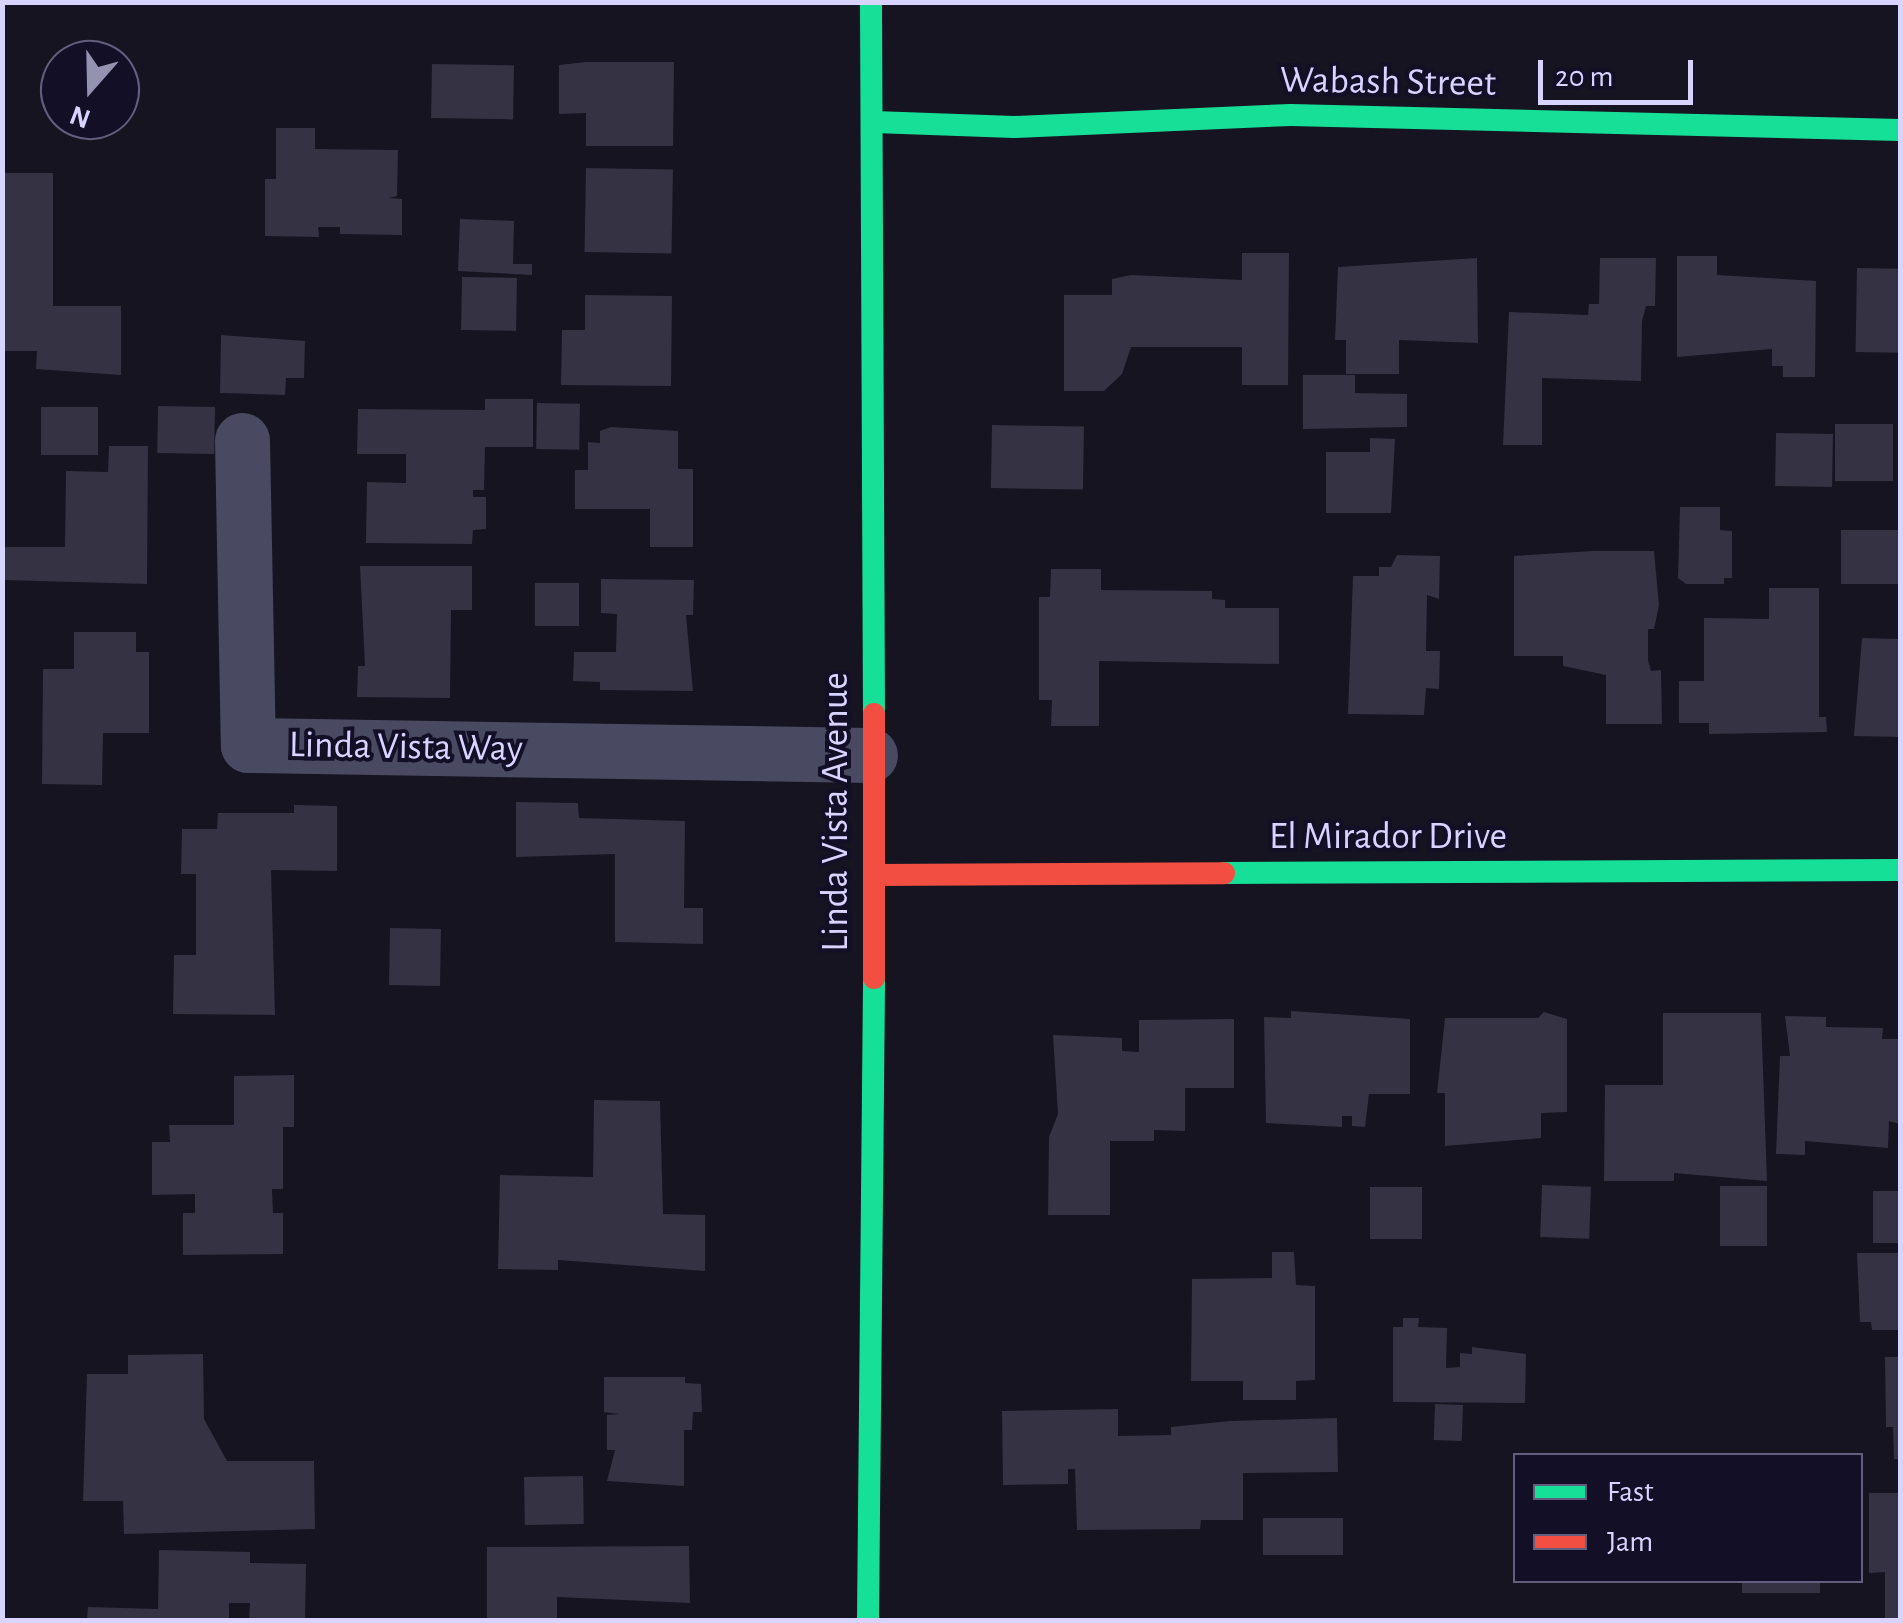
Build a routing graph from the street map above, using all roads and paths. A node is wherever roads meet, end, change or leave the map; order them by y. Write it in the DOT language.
graph roads {
  1 [pos="871,2"];
  2 [pos="874,122"];
  3 [pos="1900,130"];
  4 [pos="242,440"];
  5 [pos="870,755"];
  6 [pos="1900,870"];
  7 [pos="875,875"];
  8 [pos="868,1620"];
  1 -- 2 [label="street, Linda Vista Avenue"];
  2 -- 3 [label="street, Wabash Street"];
  2 -- 5 [label="street, Linda Vista Avenue"];
  4 -- 5 [label="street, Linda Vista Way"];
  5 -- 7 [label="street, Linda Vista Avenue"];
  6 -- 7 [label="street, El Mirador Drive"];
  7 -- 8 [label="street, Linda Vista Avenue"];
}
